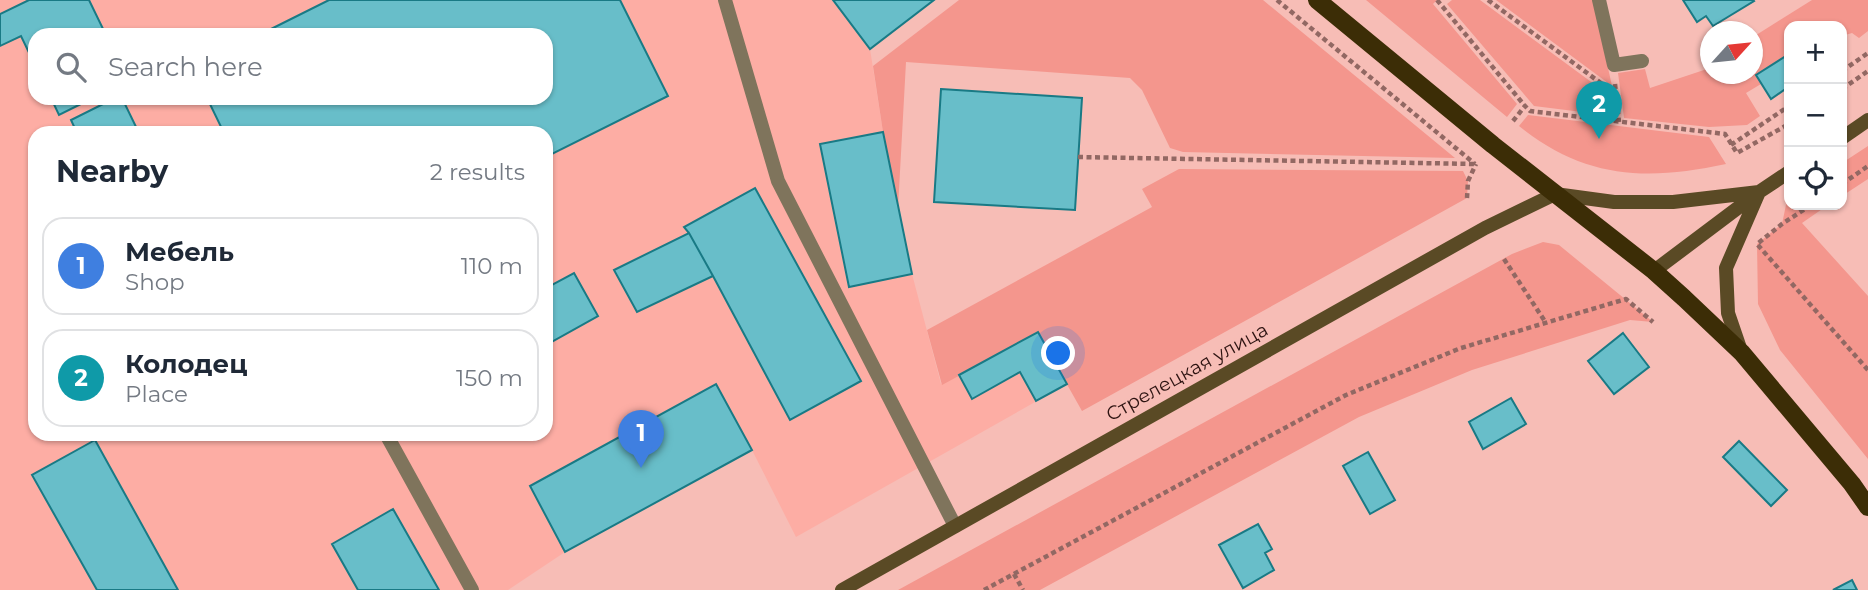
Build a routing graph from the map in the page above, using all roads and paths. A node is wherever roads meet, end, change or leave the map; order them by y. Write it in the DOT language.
graph roads {
  1 [pos="725,0"];
  2 [pos="1277,0"];
  3 [pos="1317,0"];
  4 [pos="1488,0"];
  5 [pos="1599,0"];
  6 [pos="1440,1"];
  7 [pos="1868,53"];
  8 [pos="1642,61"];
  9 [pos="1847,68"];
  10 [pos="1868,71"];
  11 [pos="1847,86"];
  12 [pos="1616,95"];
  13 [pos="1617,104"];
  14 [pos="1525,106"];
  15 [pos="1784,109"];
  16 [pos="1868,120"];
  17 [pos="1513,121"];
  18 [pos="1619,122"];
  19 [pos="1784,127"];
  20 [pos="1847,135"];
  21 [pos="1731,145"];
  22 [pos="1078,157"];
  23 [pos="1476,164"];
  24 [pos="1868,166"];
  25 [pos="1784,175"];
  26 [pos="1847,181"];
  27 [pos="1759,192"];
  28 [pos="1555,194"];
  29 [pos="1467,198"];
  30 [pos="1804,210"];
  31 [pos="1504,259"];
  32 [pos="1654,271"];
  33 [pos="1653,322"];
  34 [pos="1546,323"];
  35 [pos="1742,353"];
  36 [pos="1868,370"];
  37 [pos="390,441"];
  38 [pos="1868,507"];
  39 [pos="955,526"];
  40 [pos="1014,574"];
  41 [pos="472,590"];
  42 [pos="842,590"];
  43 [pos="984,590"];
  44 [pos="1023,590"];
  1 -- 39 [label="lane"];
  2 -- 23 [label="path"];
  3 -- 28 [label="main road"];
  4 -- 12 [label="path"];
  5 -- 8 [label="lane"];
  6 -- 14 [label="path"];
  7 -- 9 [label="path"];
  10 -- 11 [label="path"];
  13 -- 18 [label="path"];
  14 -- 17 [label="path"];
  14 -- 18 [label="path"];
  15 -- 21 [label="path"];
  16 -- 20 [label="main road"];
  18 -- 21 [label="path"];
  19 -- 21 [label="path"];
  22 -- 23 [label="path"];
  23 -- 29 [label="path"];
  24 -- 26 [label="path"];
  25 -- 27 [label="main road"];
  27 -- 28 [label="main road"];
  27 -- 32 [label="main road"];
  27 -- 35 [label="main road"];
  28 -- 32 [label="main road"];
  28 -- 39 [label="main road, Стрелецкая улица"];
  30 -- 36 [label="path"];
  31 -- 34 [label="path"];
  32 -- 35 [label="main road"];
  33 -- 34 [label="path"];
  34 -- 40 [label="path"];
  35 -- 38 [label="main road"];
  37 -- 41 [label="lane"];
  39 -- 42 [label="main road, Стрелецкая улица"];
  40 -- 43 [label="path"];
  40 -- 44 [label="path"];
}
